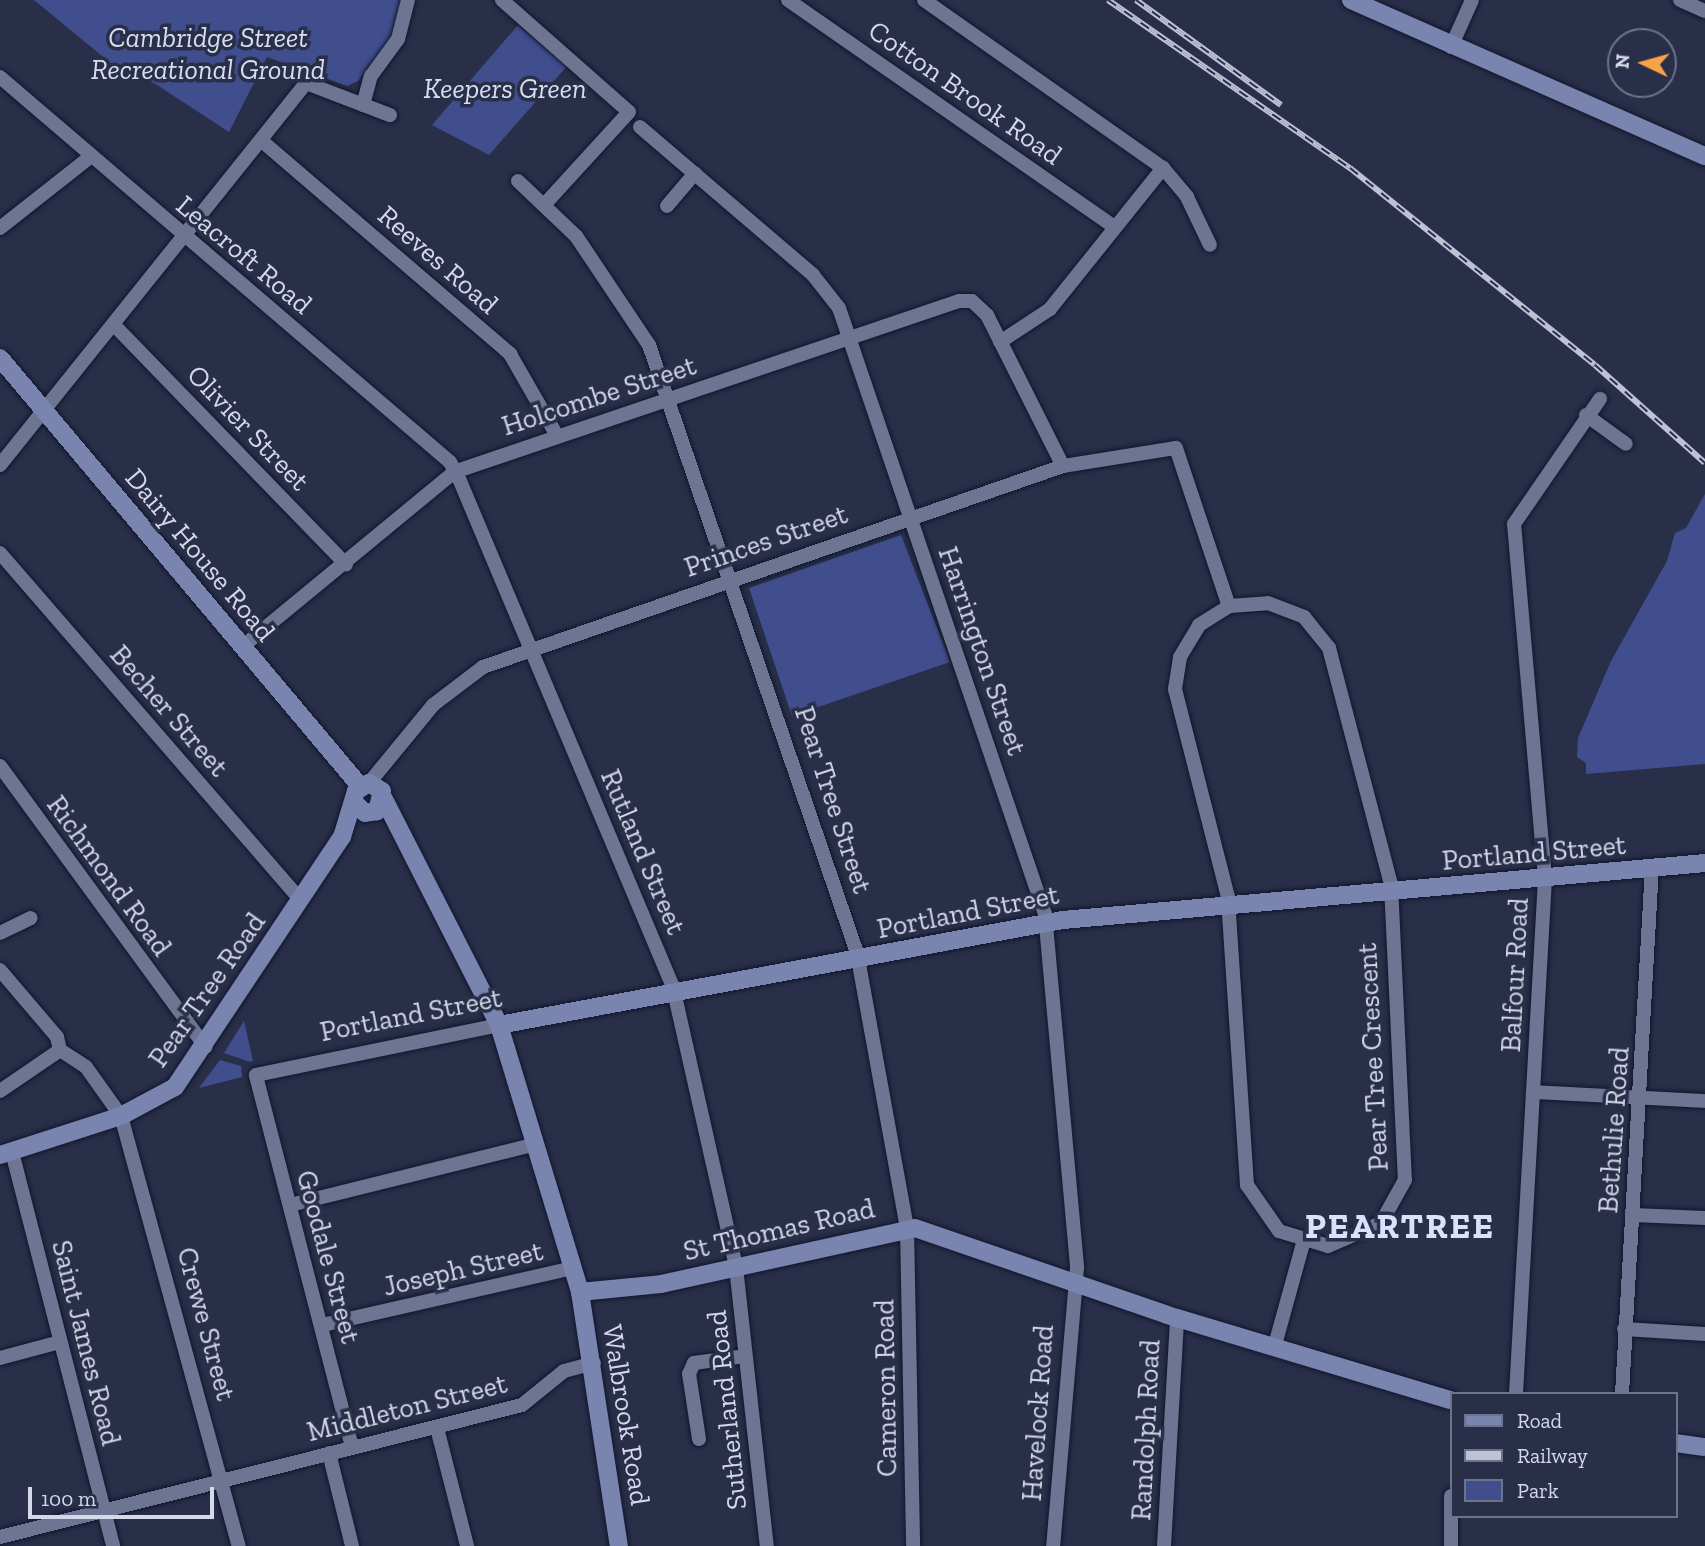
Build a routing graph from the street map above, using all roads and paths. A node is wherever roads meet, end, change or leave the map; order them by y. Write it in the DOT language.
graph roads {
  1 [pos="408,0"];
  2 [pos="502,0"];
  3 [pos="788,0"];
  4 [pos="924,0"];
  5 [pos="1351,0"];
  6 [pos="1472,0"];
  7 [pos="1680,0"];
  8 [pos="1705,11"];
  9 [pos="1451,47"];
  10 [pos="0,77"];
  11 [pos="363,105"];
  12 [pos="390,115"];
  13 [pos="640,127"];
  14 [pos="263,142"];
  15 [pos="1705,156"];
  16 [pos="89,158"];
  17 [pos="1163,169"];
  18 [pos="695,173"];
  19 [pos="518,181"];
  20 [pos="544,205"];
  21 [pos="667,206"];
  22 [pos="1115,227"];
  23 [pos="0,228"];
  24 [pos="186,236"];
  25 [pos="1210,245"];
  26 [pos="115,326"];
  27 [pos="852,338"];
  28 [pos="1000,342"];
  29 [pos="0,358"];
  30 [pos="670,398"];
  31 [pos="1600,399"];
  32 [pos="45,409"];
  33 [pos="1586,415"];
  34 [pos="556,434"];
  35 [pos="1626,444"];
  36 [pos="0,465"];
  37 [pos="1063,466"];
  38 [pos="454,472"];
  39 [pos="911,517"];
  40 [pos="0,553"];
  41 [pos="346,564"];
  42 [pos="730,580"];
  43 [pos="1229,606"];
  44 [pos="242,647"];
  45 [pos="532,649"];
  46 [pos="0,766"];
  47 [pos="371,799"];
  48 [pos="1705,863"];
  49 [pos="1652,868"];
  50 [pos="1545,878"];
  51 [pos="1389,892"];
  52 [pos="301,900"];
  53 [pos="1228,905"];
  54 [pos="31,918"];
  55 [pos="1046,924"];
  56 [pos="0,933"];
  57 [pos="859,960"];
  58 [pos="0,970"];
  59 [pos="674,993"];
  60 [pos="499,1025"];
  61 [pos="206,1047"];
  62 [pos="60,1050"];
  63 [pos="255,1080"];
  64 [pos="0,1091"];
  65 [pos="1533,1092"];
  66 [pos="1642,1098"];
  67 [pos="1705,1101"];
  68 [pos="121,1116"];
  69 [pos="536,1144"];
  70 [pos="6,1154"];
  71 [pos="290,1205"];
  72 [pos="1633,1215"];
  73 [pos="1705,1218"];
  74 [pos="907,1228"];
  75 [pos="1303,1243"];
  76 [pos="573,1268"];
  77 [pos="736,1268"];
  78 [pos="1075,1283"];
  79 [pos="580,1293"];
  80 [pos="1177,1318"];
  81 [pos="322,1325"];
  82 [pos="1624,1329"];
  83 [pos="1705,1334"];
  84 [pos="60,1342"];
  85 [pos="1275,1345"];
  86 [pos="745,1356"];
  87 [pos="0,1358"];
  88 [pos="594,1363"];
  89 [pos="1516,1392"];
  90 [pos="1622,1392"];
  91 [pos="1450,1400"];
  92 [pos="437,1428"];
  93 [pos="699,1439"];
  94 [pos="1677,1443"];
  95 [pos="352,1447"];
  96 [pos="1705,1447"];
  97 [pos="329,1453"];
  98 [pos="222,1477"];
  99 [pos="104,1510"];
  100 [pos="1451,1518"];
  101 [pos="0,1537"];
  102 [pos="113,1546"];
  103 [pos="239,1546"];
  104 [pos="352,1546"];
  105 [pos="467,1546"];
  106 [pos="619,1546"];
  107 [pos="767,1546"];
  108 [pos="913,1546"];
  109 [pos="1053,1546"];
  110 [pos="1164,1546"];
  111 [pos="1451,1546"];
  1 -- 11 [label="street"];
  2 -- 20 [label="street"];
  3 -- 22 [label="street, Cotton Brook Road"];
  4 -- 17 [label="street"];
  5 -- 9 [label="street"];
  6 -- 9 [label="street"];
  7 -- 8 [label="street"];
  9 -- 15 [label="street"];
  10 -- 16 [label="street, Leacroft Road"];
  11 -- 12 [label="street"];
  11 -- 14 [label="street"];
  13 -- 18 [label="street, Harrington Street"];
  14 -- 24 [label="street"];
  14 -- 34 [label="street, Reeves Road"];
  16 -- 23 [label="street"];
  16 -- 24 [label="street, Leacroft Road"];
  17 -- 22 [label="street"];
  17 -- 25 [label="street"];
  18 -- 21 [label="street"];
  18 -- 27 [label="street, Harrington Street"];
  19 -- 20 [label="street, Pear Tree Street"];
  20 -- 30 [label="street, Pear Tree Street"];
  22 -- 28 [label="street"];
  24 -- 26 [label="street"];
  24 -- 38 [label="street, Leacroft Road"];
  26 -- 32 [label="street"];
  26 -- 41 [label="street, Olivier Street"];
  27 -- 28 [label="street, Holcombe Street"];
  27 -- 30 [label="street, Holcombe Street"];
  27 -- 39 [label="street, Harrington Street"];
  28 -- 37 [label="street, Holcombe Street"];
  29 -- 32 [label="street, Dairy House Road"];
  30 -- 34 [label="street, Holcombe Street"];
  30 -- 42 [label="street, Pear Tree Street"];
  31 -- 33 [label="street, Balfour Road"];
  32 -- 36 [label="street"];
  32 -- 44 [label="street, Dairy House Road"];
  33 -- 35 [label="street"];
  33 -- 50 [label="street, Balfour Road"];
  34 -- 38 [label="street, Holcombe Street"];
  37 -- 39 [label="street, Princes Street"];
  37 -- 43 [label="street, Princes Street"];
  38 -- 41 [label="street, Holcombe Street"];
  38 -- 45 [label="street, Rutland Street"];
  39 -- 42 [label="street, Princes Street"];
  39 -- 55 [label="street, Harrington Street"];
  40 -- 52 [label="street, Becher Street"];
  41 -- 44 [label="street, Holcombe Street"];
  42 -- 45 [label="street, Princes Street"];
  42 -- 57 [label="street, Pear Tree Street"];
  43 -- 51 [label="street, Pear Tree Crescent"];
  43 -- 53 [label="street, Pear Tree Crescent"];
  44 -- 47 [label="street, Dairy House Road"];
  45 -- 47 [label="street, Princes Street"];
  45 -- 59 [label="street, Rutland Street"];
  46 -- 61 [label="street, Richmond Road"];
  47 -- 52 [label="street, Pear Tree Road"];
  47 -- 60 [label="street"];
  48 -- 49 [label="street, Portland Street"];
  49 -- 50 [label="street, Portland Street"];
  49 -- 66 [label="street, Bethulie Road"];
  50 -- 51 [label="street, Portland Street"];
  50 -- 65 [label="street, Balfour Road"];
  51 -- 53 [label="street, Portland Street"];
  51 -- 75 [label="street, Pear Tree Crescent"];
  52 -- 61 [label="street, Pear Tree Road"];
  53 -- 55 [label="street, Portland Street"];
  53 -- 75 [label="street, Pear Tree Crescent"];
  54 -- 56 [label="street"];
  55 -- 57 [label="street, Portland Street"];
  55 -- 78 [label="street, Harrington Street"];
  57 -- 59 [label="street, Portland Street"];
  57 -- 74 [label="street, Pear Tree Street"];
  58 -- 62 [label="street"];
  59 -- 60 [label="street, Portland Street"];
  59 -- 77 [label="street, Rutland Street"];
  60 -- 63 [label="street, Portland Street"];
  60 -- 69 [label="street"];
  61 -- 68 [label="street, Pear Tree Road"];
  62 -- 64 [label="street"];
  62 -- 68 [label="street, Crewe Street"];
  63 -- 71 [label="street, Goodale Street"];
  65 -- 66 [label="street"];
  65 -- 89 [label="street, Balfour Road"];
  66 -- 67 [label="street"];
  66 -- 72 [label="street, Bethulie Road"];
  68 -- 70 [label="street, Pear Tree Road"];
  68 -- 98 [label="street, Crewe Street"];
  69 -- 71 [label="street"];
  69 -- 76 [label="street"];
  70 -- 84 [label="street, Saint James Road"];
  71 -- 81 [label="street, Goodale Street"];
  72 -- 73 [label="street"];
  72 -- 82 [label="street, Bethulie Road"];
  74 -- 77 [label="street, St Thomas Road"];
  74 -- 78 [label="street, St Thomas Road"];
  74 -- 108 [label="street, Cameron Road"];
  75 -- 85 [label="street"];
  76 -- 79 [label="street"];
  76 -- 81 [label="street, Joseph Street"];
  77 -- 79 [label="street, St Thomas Road"];
  77 -- 86 [label="street, Sutherland Road"];
  78 -- 80 [label="street, St Thomas Road"];
  78 -- 109 [label="street, Havelock Road"];
  79 -- 88 [label="street, Walbrook Road"];
  80 -- 85 [label="street, St Thomas Road"];
  80 -- 110 [label="street, Randolph Road"];
  81 -- 95 [label="street, Goodale Street"];
  82 -- 83 [label="street"];
  82 -- 90 [label="street, Bethulie Road"];
  84 -- 87 [label="street"];
  84 -- 99 [label="street, Saint James Road"];
  85 -- 91 [label="street, St Thomas Road"];
  86 -- 93 [label="street"];
  86 -- 107 [label="street, Sutherland Road"];
  88 -- 92 [label="street, Middleton Street"];
  88 -- 106 [label="street, Walbrook Road"];
  92 -- 95 [label="street, Middleton Street"];
  92 -- 105 [label="street"];
  94 -- 96 [label="street"];
  95 -- 97 [label="street, Middleton Street"];
  97 -- 98 [label="street, Middleton Street"];
  97 -- 104 [label="street"];
  98 -- 99 [label="street, Middleton Street"];
  98 -- 103 [label="street, Crewe Street"];
  99 -- 101 [label="street, Middleton Street"];
  99 -- 102 [label="street, Saint James Road"];
  100 -- 111 [label="street"];
}
